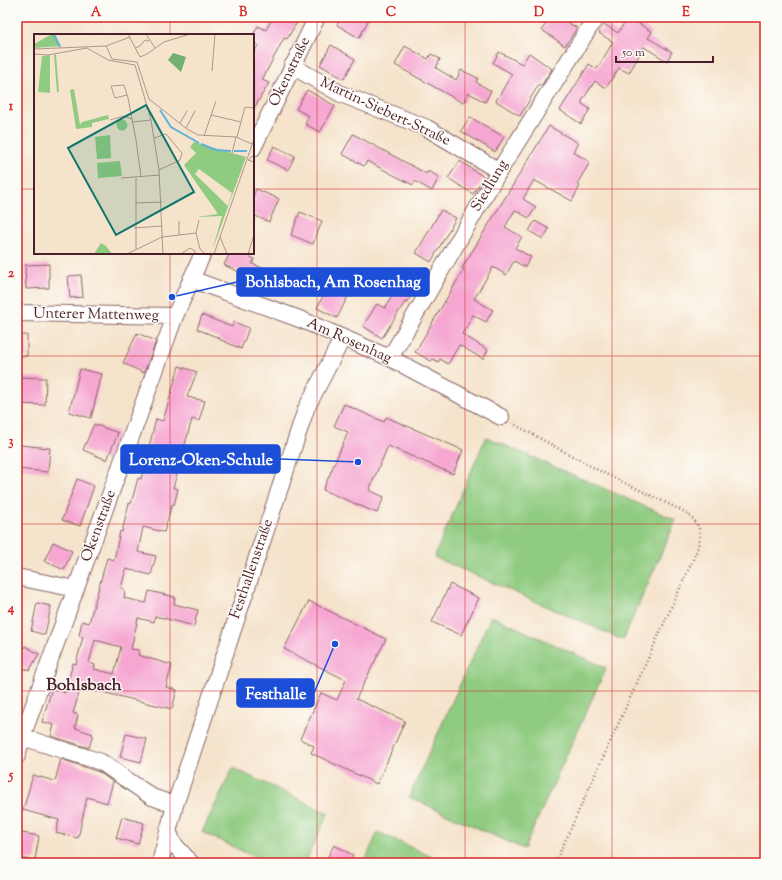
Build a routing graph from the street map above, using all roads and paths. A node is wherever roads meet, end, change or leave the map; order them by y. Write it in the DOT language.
graph roads {
  1 [pos="318,17"];
  2 [pos="596,17"];
  3 [pos="292,66"];
  4 [pos="254,146"];
  5 [pos="499,171"];
  6 [pos="203,254"];
  7 [pos="191,279"];
  8 [pos="17,313"];
  9 [pos="175,316"];
  10 [pos="342,339"];
  11 [pos="390,358"];
  12 [pos="501,417"];
  13 [pos="17,577"];
  14 [pos="76,589"];
  15 [pos="22,737"];
  16 [pos="17,756"];
  17 [pos="175,805"];
  18 [pos="168,830"];
  19 [pos="160,863"];
  20 [pos="191,863"];
  21 [pos="556,863"];
  1 -- 3 [label="street, Okenstraße"];
  2 -- 5 [label="street, Siedlung"];
  3 -- 4 [label="street, Okenstraße"];
  3 -- 5 [label="street, Martin-Siebert-Straße"];
  5 -- 11 [label="street, Siedlung"];
  6 -- 7 [label="street, Okenstraße"];
  7 -- 9 [label="street, Okenstraße"];
  7 -- 10 [label="street, Am Rosenhag"];
  8 -- 9 [label="street, Unterer Mattenweg"];
  9 -- 14 [label="street, Okenstraße"];
  10 -- 11 [label="street, Am Rosenhag"];
  10 -- 17 [label="street, Festhallenstraße"];
  11 -- 12 [label="street, Am Rosenhag"];
  12 -- 21 [label="path"];
  13 -- 14 [label="street"];
  14 -- 15 [label="street, Okenstraße"];
  15 -- 16 [label="street, Okenstraße"];
  15 -- 17 [label="street"];
  17 -- 18 [label="street, Festhallenstraße"];
  18 -- 19 [label="street, Festhallenstraße"];
  18 -- 20 [label="street"];
}
